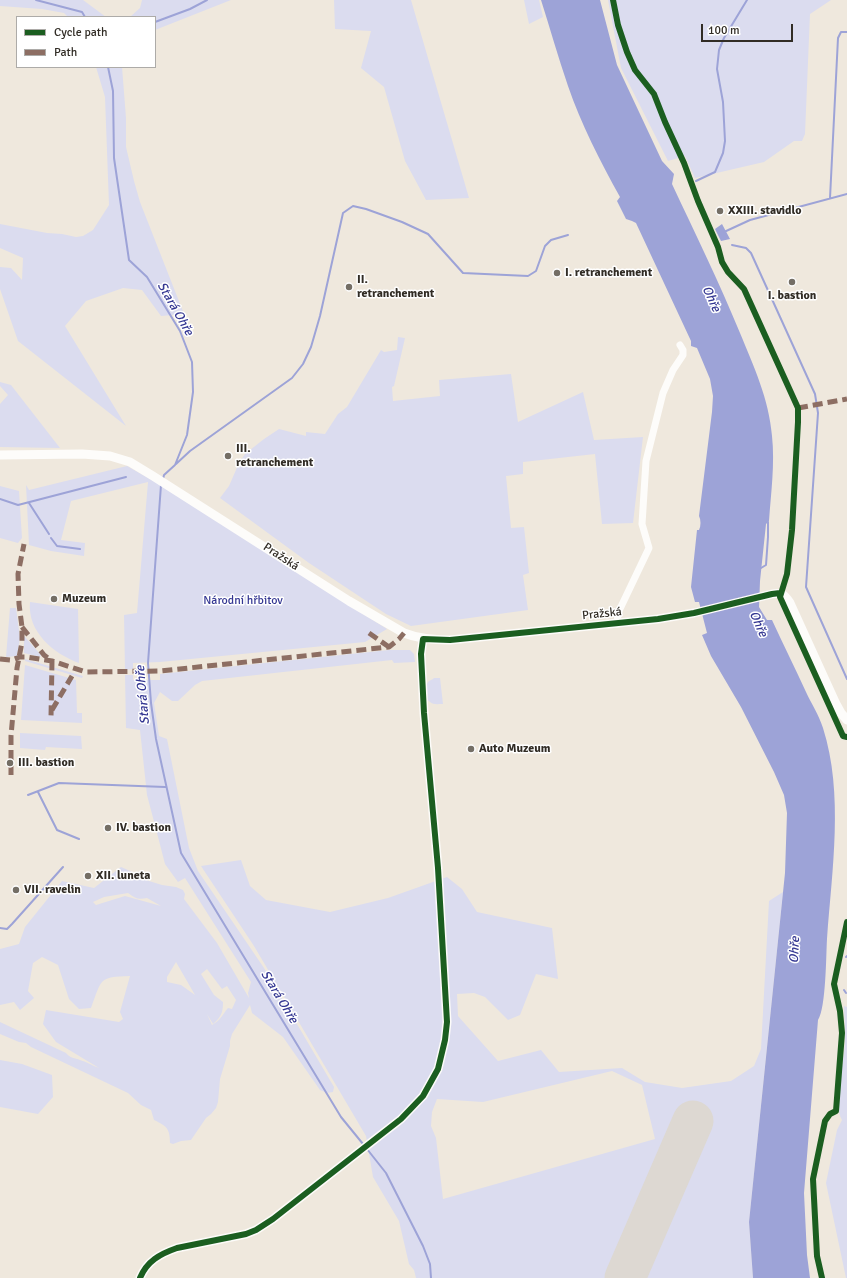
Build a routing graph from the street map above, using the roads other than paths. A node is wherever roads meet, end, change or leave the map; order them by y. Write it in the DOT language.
graph roads {
  1 [pos="680,345"];
  2 [pos="0,455"];
  3 [pos="617,624"];
  4 [pos="424,639"];
  5 [pos="847,720"];
  6 [pos="140,1278"];
  1 -- 3 [label="street"];
  2 -- 4 [label="main road, Pražská"];
  3 -- 4 [label="main road, Pražská"];
  3 -- 5 [label="main road, Pražská"];
  4 -- 6 [label="main road"];
}
